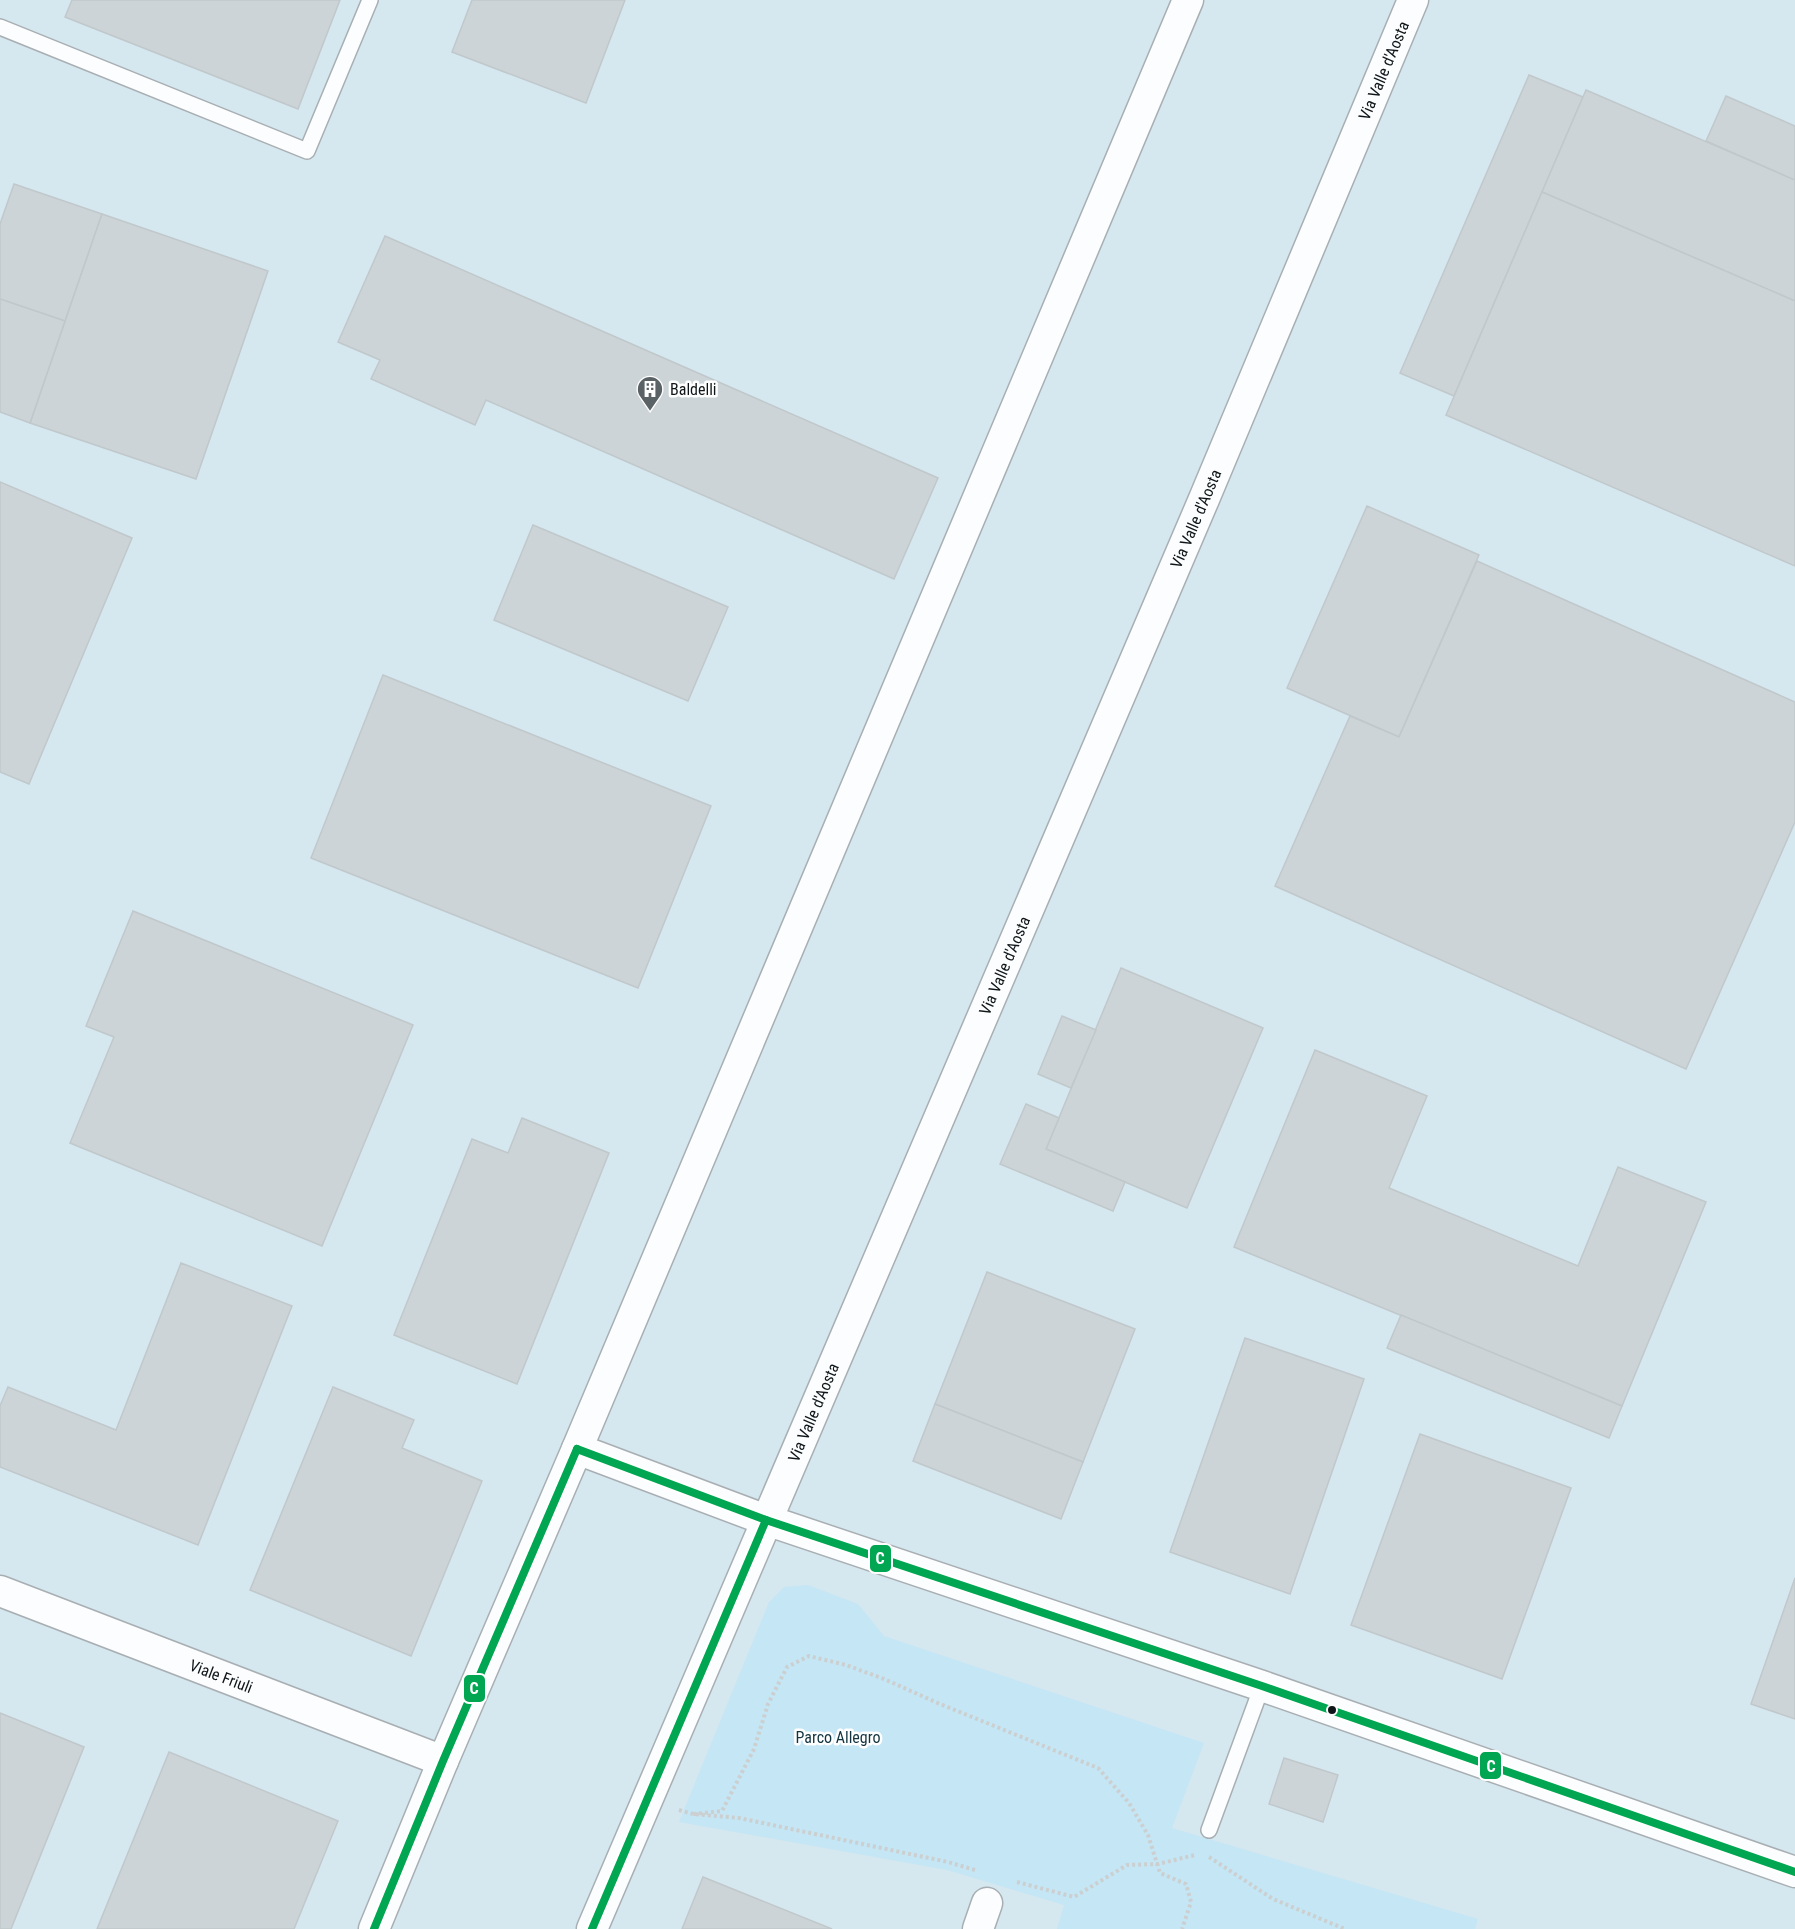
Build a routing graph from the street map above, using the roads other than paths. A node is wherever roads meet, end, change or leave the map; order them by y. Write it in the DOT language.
graph roads {
  1 [pos="370,0"];
  2 [pos="1188,0"];
  3 [pos="1413,0"];
  4 [pos="0,27"];
  5 [pos="577,1449"];
  6 [pos="766,1520"];
  7 [pos="0,1591"];
  8 [pos="1262,1686"];
  9 [pos="442,1761"];
  10 [pos="1209,1830"];
  11 [pos="1795,1872"];
  12 [pos="374,1929"];
  13 [pos="592,1929"];
  1 -- 4 [label="lane"];
  2 -- 5 [label="street"];
  3 -- 6 [label="street, Via Valle d'Aosta"];
  5 -- 6 [label="street"];
  5 -- 9 [label="street"];
  6 -- 8 [label="street"];
  6 -- 13 [label="street, Via Valle d'Aosta"];
  7 -- 9 [label="street, Viale Friuli"];
  8 -- 10 [label="lane"];
  8 -- 11 [label="street"];
  9 -- 12 [label="street"];
}
